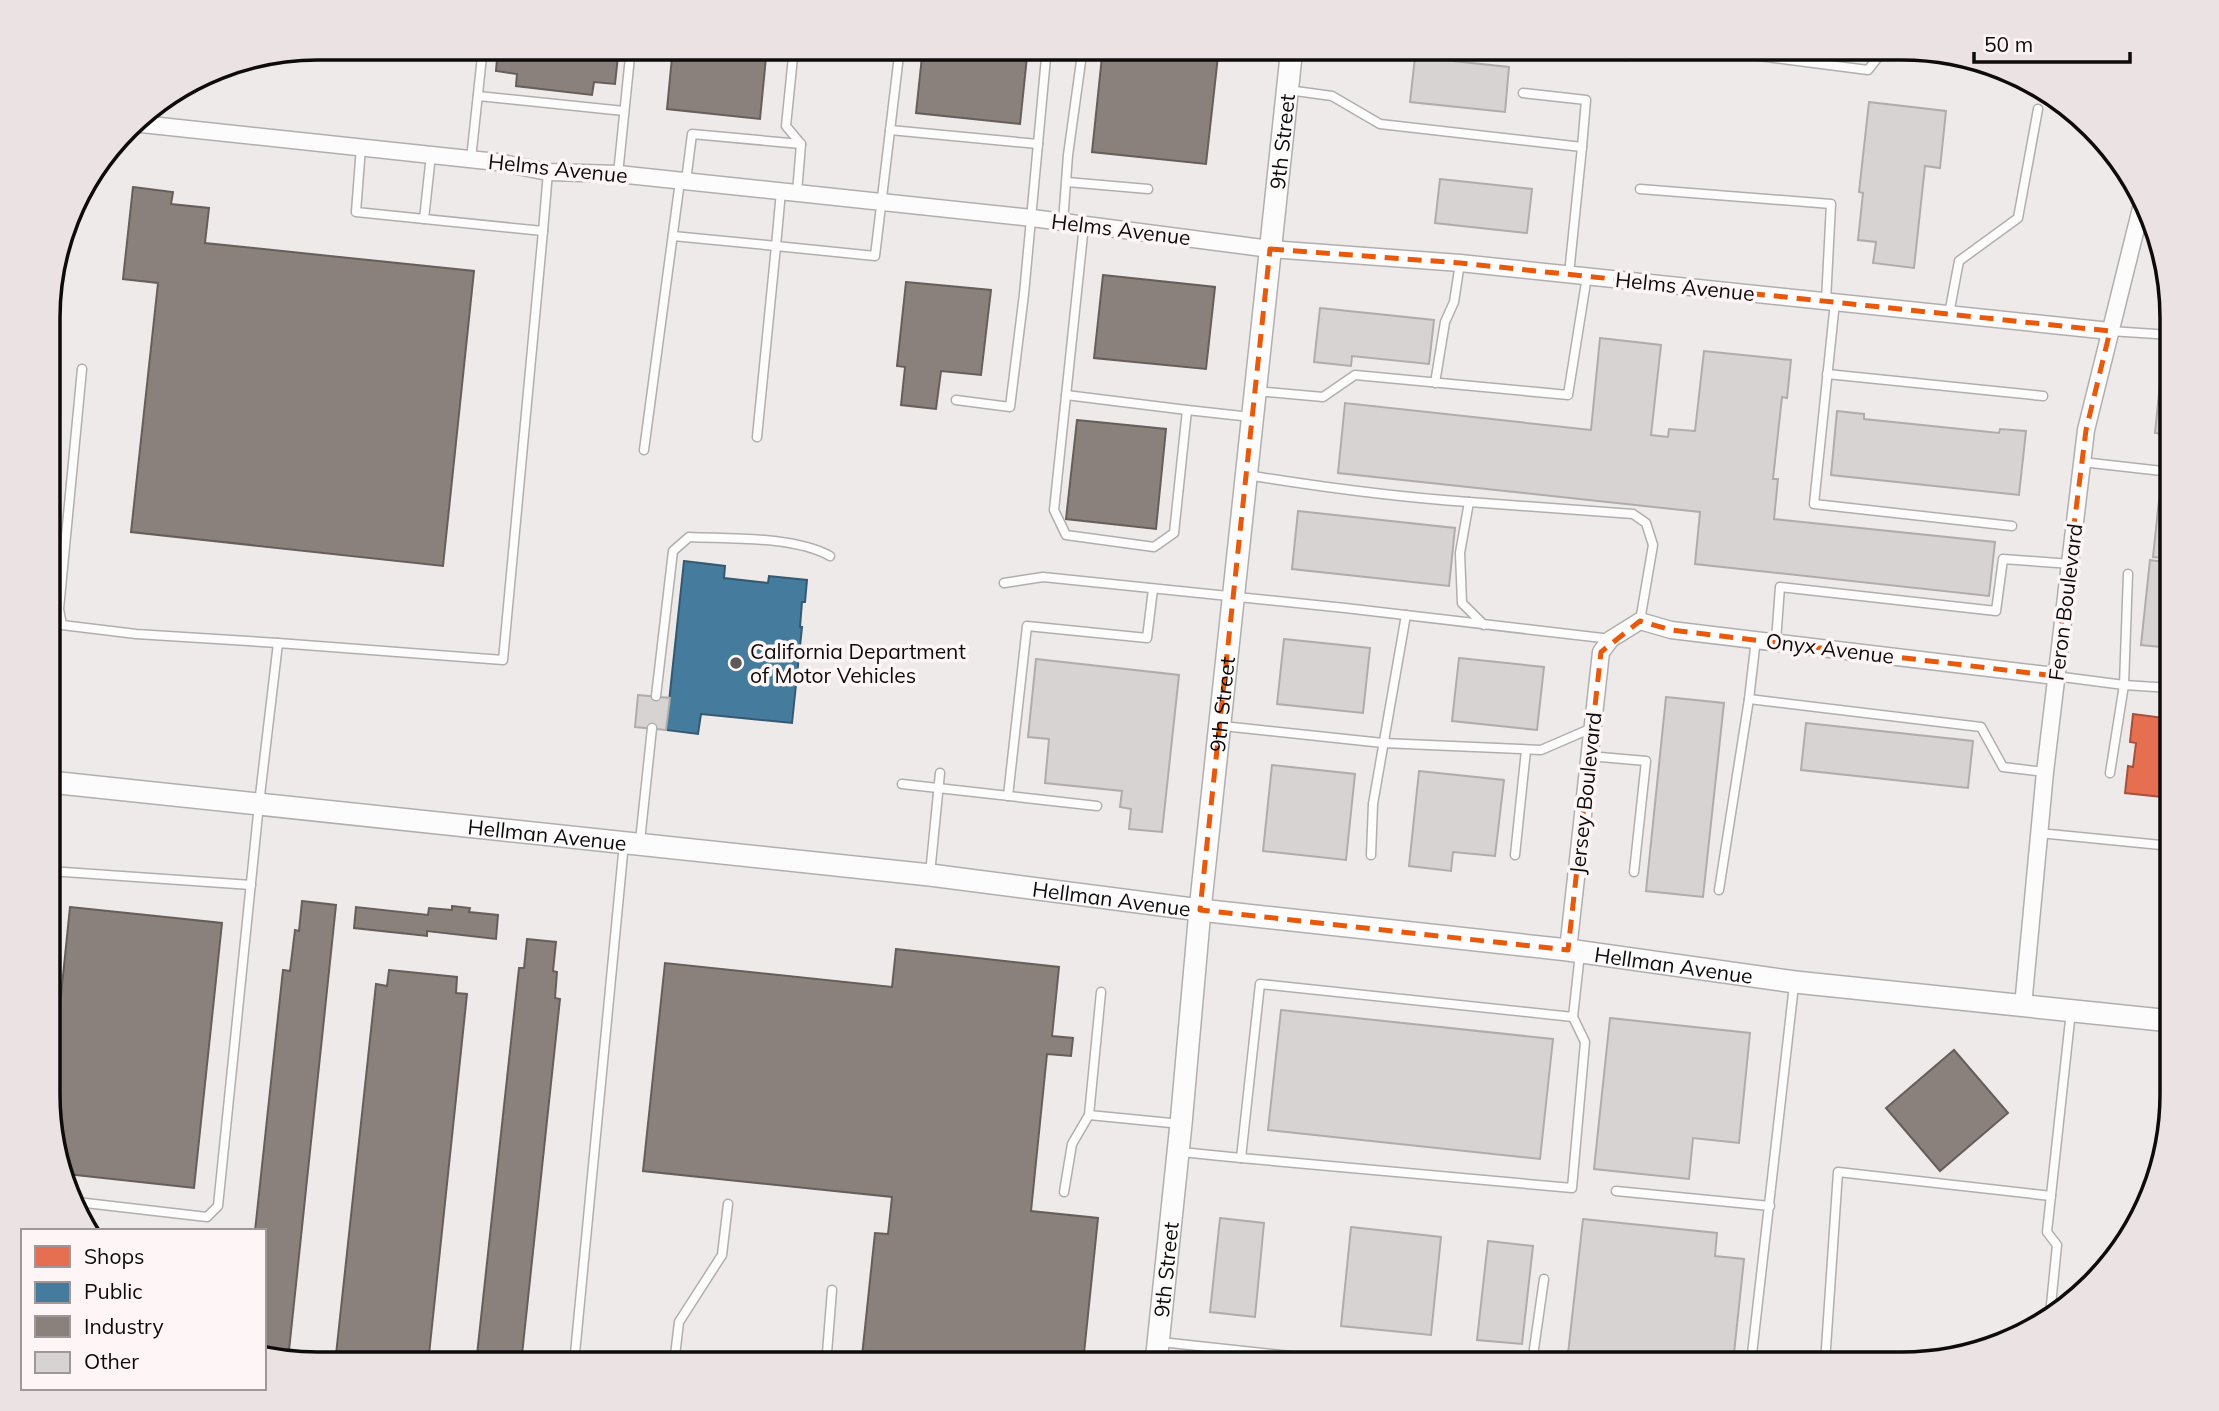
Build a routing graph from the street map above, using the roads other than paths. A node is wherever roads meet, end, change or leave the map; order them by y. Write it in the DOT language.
graph roads {
  1 [pos="482,60"];
  2 [pos="630,60"];
  3 [pos="793,60"];
  4 [pos="898,60"];
  5 [pos="1046,60"];
  6 [pos="1081,60"];
  7 [pos="1291,60"];
  8 [pos="1793,60"];
  9 [pos="1876,60"];
  10 [pos="1287,90"];
  11 [pos="1523,93"];
  12 [pos="478,96"];
  13 [pos="2038,109"];
  14 [pos="624,111"];
  15 [pos="147,125"];
  16 [pos="890,130"];
  17 [pos="801,144"];
  18 [pos="1038,144"];
  19 [pos="361,147"];
  20 [pos="1582,147"];
  21 [pos="432,155"];
  22 [pos="471,159"];
  23 [pos="548,172"];
  24 [pos="618,174"];
  25 [pos="683,181"];
  26 [pos="1067,182"];
  27 [pos="1148,189"];
  28 [pos="1640,189"];
  29 [pos="789,192"];
  30 [pos="882,202"];
  31 [pos="1032,218"];
  32 [pos="424,219"];
  33 [pos="1063,222"];
  34 [pos="1084,225"];
  35 [pos="2142,225"];
  36 [pos="543,231"];
  37 [pos="673,236"];
  38 [pos="776,246"];
  39 [pos="1270,249"];
  40 [pos="1460,262"];
  41 [pos="1569,274"];
  42 [pos="1587,276"];
  43 [pos="1830,301"];
  44 [pos="1950,314"];
  45 [pos="2110,331"];
  46 [pos="2160,334"];
  47 [pos="82,369"];
  48 [pos="1827,374"];
  49 [pos="1435,383"];
  50 [pos="1256,391"];
  51 [pos="1066,395"];
  52 [pos="2043,396"];
  53 [pos="956,400"];
  54 [pos="1187,410"];
  55 [pos="1253,417"];
  56 [pos="757,437"];
  57 [pos="644,450"];
  58 [pos="2082,462"];
  59 [pos="2160,471"];
  60 [pos="1247,474"];
  61 [pos="1469,502"];
  62 [pos="2012,526"];
  63 [pos="830,556"];
  64 [pos="2071,564"];
  65 [pos="2128,574"];
  66 [pos="1004,583"];
  67 [pos="1153,589"];
  68 [pos="1234,598"];
  69 [pos="60,600"];
  70 [pos="60,615"];
  71 [pos="1406,615"];
  72 [pos="1640,621"];
  73 [pos="1485,625"];
  74 [pos="1611,639"];
  75 [pos="1756,639"];
  76 [pos="1776,642"];
  77 [pos="278,643"];
  78 [pos="2055,676"];
  79 [pos="2124,685"];
  80 [pos="2160,687"];
  81 [pos="656,696"];
  82 [pos="1749,699"];
  83 [pos="1220,726"];
  84 [pos="1592,728"];
  85 [pos="652,729"];
  86 [pos="1383,743"];
  87 [pos="1526,750"];
  88 [pos="1589,756"];
  89 [pos="2045,772"];
  90 [pos="940,773"];
  91 [pos="2110,773"];
  92 [pos="60,783"];
  93 [pos="902,784"];
  94 [pos="939,788"];
  95 [pos="1009,796"];
  96 [pos="259,804"];
  97 [pos="1097,806"];
  98 [pos="2039,833"];
  99 [pos="632,844"];
  100 [pos="2160,845"];
  101 [pos="1371,855"];
  102 [pos="1515,855"];
  103 [pos="60,872"];
  104 [pos="1634,872"];
  105 [pos="930,876"];
  106 [pos="251,885"];
  107 [pos="1719,890"];
  108 [pos="1200,910"];
  109 [pos="1574,951"];
  110 [pos="1795,982"];
  111 [pos="1101,992"];
  112 [pos="2024,1006"];
  113 [pos="2071,1011"];
  114 [pos="1573,1017"];
  115 [pos="2160,1020"];
  116 [pos="1089,1115"];
  117 [pos="1181,1124"];
  118 [pos="1178,1151"];
  119 [pos="1241,1158"];
  120 [pos="1616,1191"];
  121 [pos="1064,1192"];
  122 [pos="2051,1196"];
  123 [pos="84,1203"];
  124 [pos="728,1204"];
  125 [pos="1770,1206"];
  126 [pos="1544,1279"];
  127 [pos="832,1290"];
  128 [pos="2051,1303"];
  129 [pos="575,1352"];
  130 [pos="675,1352"];
  131 [pos="827,1352"];
  132 [pos="1157,1352"];
  133 [pos="1534,1352"];
  134 [pos="1752,1352"];
  135 [pos="1826,1352"];
  1 -- 12 [label="lane"];
  2 -- 14 [label="lane"];
  3 -- 17 [label="lane"];
  4 -- 16 [label="lane"];
  5 -- 18 [label="lane"];
  6 -- 26 [label="lane"];
  7 -- 10 [label="street, 9th Street"];
  8 -- 9 [label="lane"];
  10 -- 20 [label="lane"];
  10 -- 39 [label="street, 9th Street"];
  11 -- 20 [label="lane"];
  12 -- 14 [label="lane"];
  12 -- 22 [label="lane"];
  13 -- 44 [label="lane"];
  14 -- 24 [label="lane"];
  15 -- 19 [label="street, Helms Avenue"];
  16 -- 18 [label="lane"];
  16 -- 30 [label="lane"];
  17 -- 25 [label="lane"];
  17 -- 29 [label="lane"];
  18 -- 31 [label="lane"];
  19 -- 21 [label="street, Helms Avenue"];
  19 -- 32 [label="lane"];
  20 -- 41 [label="lane"];
  21 -- 22 [label="street, Helms Avenue"];
  21 -- 32 [label="lane"];
  22 -- 23 [label="street, Helms Avenue"];
  23 -- 24 [label="street, Helms Avenue"];
  23 -- 36 [label="lane"];
  24 -- 25 [label="street, Helms Avenue"];
  25 -- 29 [label="street, Helms Avenue"];
  25 -- 37 [label="lane"];
  26 -- 27 [label="lane"];
  26 -- 33 [label="lane"];
  28 -- 43 [label="lane"];
  29 -- 30 [label="street, Helms Avenue"];
  29 -- 38 [label="lane"];
  30 -- 31 [label="street, Helms Avenue"];
  30 -- 38 [label="lane"];
  31 -- 33 [label="street, Helms Avenue"];
  31 -- 53 [label="lane"];
  32 -- 36 [label="lane"];
  33 -- 34 [label="street, Helms Avenue"];
  34 -- 39 [label="street, Helms Avenue"];
  34 -- 51 [label="lane"];
  35 -- 45 [label="street, Feron Boulevard"];
  36 -- 77 [label="lane"];
  37 -- 38 [label="lane"];
  37 -- 57 [label="lane"];
  38 -- 56 [label="lane"];
  39 -- 40 [label="street, Helms Avenue"];
  39 -- 50 [label="street, 9th Street"];
  40 -- 41 [label="street, Helms Avenue"];
  40 -- 49 [label="lane"];
  41 -- 42 [label="street, Helms Avenue"];
  42 -- 43 [label="street, Helms Avenue"];
  42 -- 49 [label="lane"];
  43 -- 44 [label="street, Helms Avenue"];
  43 -- 48 [label="lane"];
  44 -- 45 [label="street, Helms Avenue"];
  45 -- 46 [label="lane"];
  45 -- 58 [label="street, Feron Boulevard"];
  47 -- 69 [label="lane"];
  48 -- 52 [label="lane"];
  48 -- 62 [label="lane"];
  49 -- 50 [label="lane"];
  50 -- 55 [label="street, 9th Street"];
  51 -- 54 [label="lane"];
  51 -- 54 [label="lane"];
  54 -- 55 [label="lane"];
  55 -- 60 [label="street, 9th Street"];
  58 -- 59 [label="lane"];
  58 -- 64 [label="street, Feron Boulevard"];
  60 -- 61 [label="lane"];
  60 -- 68 [label="street, 9th Street"];
  61 -- 72 [label="lane"];
  61 -- 73 [label="lane"];
  63 -- 81 [label="lane"];
  64 -- 76 [label="lane"];
  64 -- 78 [label="street, Feron Boulevard"];
  65 -- 79 [label="lane"];
  66 -- 67 [label="lane"];
  67 -- 68 [label="lane"];
  67 -- 95 [label="lane"];
  68 -- 71 [label="lane"];
  68 -- 83 [label="street, 9th Street"];
  70 -- 77 [label="lane"];
  71 -- 73 [label="lane"];
  71 -- 86 [label="lane"];
  72 -- 74 [label="street"];
  72 -- 75 [label="street, Onyx Avenue"];
  73 -- 74 [label="lane"];
  74 -- 84 [label="street, Jersey Boulevard"];
  75 -- 76 [label="street, Onyx Avenue"];
  75 -- 82 [label="lane"];
  76 -- 78 [label="street, Onyx Avenue"];
  77 -- 96 [label="lane"];
  78 -- 79 [label="lane"];
  78 -- 89 [label="street, Feron Boulevard"];
  79 -- 80 [label="lane"];
  79 -- 91 [label="lane"];
  82 -- 89 [label="lane"];
  82 -- 107 [label="lane"];
  83 -- 86 [label="lane"];
  83 -- 108 [label="street, 9th Street"];
  84 -- 87 [label="lane"];
  84 -- 88 [label="street, Jersey Boulevard"];
  85 -- 99 [label="lane"];
  86 -- 87 [label="lane"];
  86 -- 101 [label="lane"];
  87 -- 102 [label="lane"];
  88 -- 104 [label="lane"];
  88 -- 109 [label="street, Jersey Boulevard"];
  89 -- 98 [label="street, Feron Boulevard"];
  90 -- 94 [label="lane"];
  92 -- 96 [label="street, Hellman Avenue"];
  93 -- 94 [label="lane"];
  94 -- 95 [label="lane"];
  94 -- 105 [label="lane"];
  95 -- 97 [label="lane"];
  96 -- 99 [label="street, Hellman Avenue"];
  96 -- 106 [label="lane"];
  98 -- 100 [label="lane"];
  98 -- 112 [label="street, Feron Boulevard"];
  99 -- 105 [label="street, Hellman Avenue"];
  99 -- 129 [label="lane"];
  103 -- 106 [label="lane"];
  105 -- 108 [label="street, Hellman Avenue"];
  106 -- 123 [label="lane"];
  108 -- 109 [label="street, Hellman Avenue"];
  108 -- 117 [label="street, 9th Street"];
  109 -- 110 [label="street, Hellman Avenue"];
  109 -- 114 [label="lane"];
  110 -- 112 [label="street, Hellman Avenue"];
  110 -- 125 [label="lane"];
  111 -- 116 [label="lane"];
  112 -- 113 [label="street, Hellman Avenue"];
  113 -- 115 [label="street, Hellman Avenue"];
  113 -- 122 [label="lane"];
  114 -- 119 [label="lane"];
  114 -- 119 [label="lane"];
  116 -- 117 [label="lane"];
  116 -- 121 [label="lane"];
  117 -- 118 [label="street, 9th Street"];
  118 -- 119 [label="lane"];
  118 -- 132 [label="street, 9th Street"];
  120 -- 125 [label="lane"];
  122 -- 128 [label="lane"];
  122 -- 135 [label="lane"];
  124 -- 130 [label="lane"];
  125 -- 134 [label="lane"];
  126 -- 133 [label="lane"];
  127 -- 131 [label="lane"];
}
